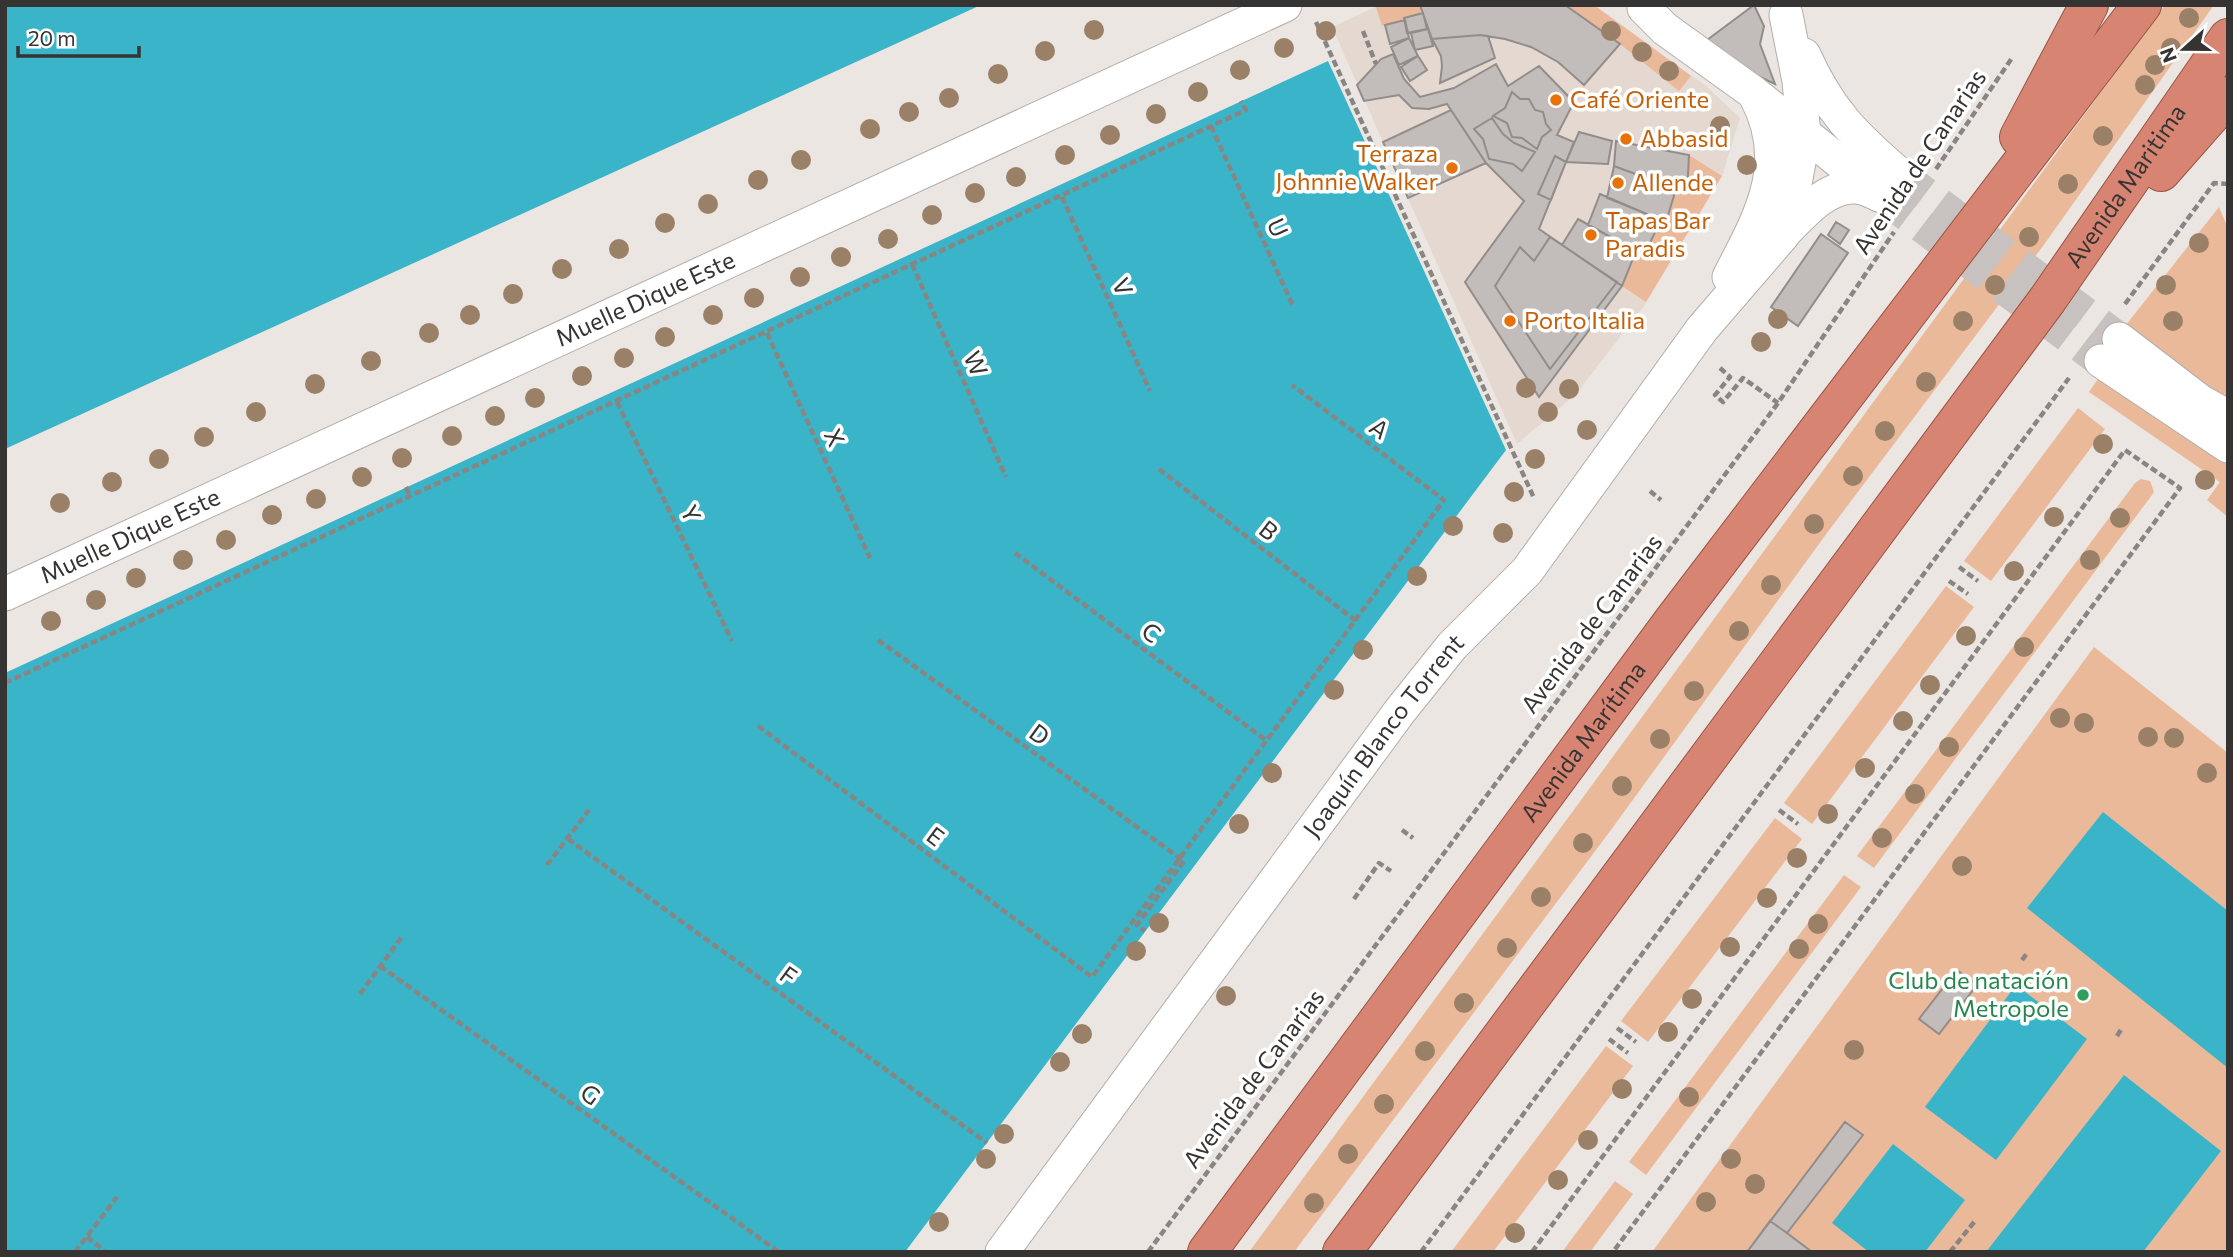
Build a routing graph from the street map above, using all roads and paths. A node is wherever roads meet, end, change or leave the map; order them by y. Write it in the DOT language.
graph roads {
  1 [pos="2089,5"];
  2 [pos="2142,5"];
  3 [pos="1650,6"];
  4 [pos="1784,10"];
  5 [pos="1299,12"];
  6 [pos="1363,31"];
  7 [pos="2228,38"];
  8 [pos="2017,51"];
  9 [pos="1376,64"];
  10 [pos="1755,93"];
  11 [pos="2228,96"];
  12 [pos="1241,101"];
  13 [pos="1211,127"];
  14 [pos="1804,135"];
  15 [pos="1932,176"];
  16 [pos="2228,184"];
  17 [pos="1062,197"];
  18 [pos="1894,197"];
  19 [pos="1783,234"];
  20 [pos="1965,238"];
  21 [pos="912,264"];
  22 [pos="2048,299"];
  23 [pos="1293,306"];
  24 [pos="2123,306"];
  25 [pos="767,333"];
  26 [pos="1696,336"];
  27 [pos="2098,358"];
  28 [pos="1292,385"];
  29 [pos="1150,391"];
  30 [pos="617,402"];
  31 [pos="1778,403"];
  32 [pos="2228,417"];
  33 [pos="2228,446"];
  34 [pos="1160,469"];
  35 [pos="1006,477"];
  36 [pos="406,488"];
  37 [pos="1650,492"];
  38 [pos="410,496"];
  39 [pos="1661,500"];
  40 [pos="1552,537"];
  41 [pos="1014,553"];
  42 [pos="870,558"];
  43 [pos="1959,567"];
  44 [pos="1950,581"];
  45 [pos="1978,581"];
  46 [pos="5,594"];
  47 [pos="1968,594"];
  48 [pos="1356,621"];
  49 [pos="878,640"];
  50 [pos="732,641"];
  51 [pos="5,683"];
  52 [pos="758,726"];
  53 [pos="1267,741"];
  54 [pos="589,810"];
  55 [pos="1779,810"];
  56 [pos="1798,824"];
  57 [pos="1402,830"];
  58 [pos="1413,838"];
  59 [pos="568,839"];
  60 [pos="1179,858"];
  61 [pos="547,865"];
  62 [pos="1391,871"];
  63 [pos="1354,899"];
  64 [pos="1145,931"];
  65 [pos="401,938"];
  66 [pos="2028,952"];
  67 [pos="2022,960"];
  68 [pos="380,966"];
  69 [pos="360,994"];
  70 [pos="1617,1028"];
  71 [pos="2122,1028"];
  72 [pos="2117,1036"];
  73 [pos="1609,1040"];
  74 [pos="1636,1042"];
  75 [pos="1628,1053"];
  76 [pos="987,1143"];
  77 [pos="117,1197"];
  78 [pos="1975,1221"];
  79 [pos="87,1237"];
  80 [pos="75,1252"];
  81 [pos="106,1252"];
  82 [pos="779,1252"];
  83 [pos="1002,1252"];
  84 [pos="1148,1252"];
  85 [pos="1207,1252"];
  86 [pos="1342,1252"];
  87 [pos="1421,1252"];
  88 [pos="1532,1252"];
  89 [pos="1614,1252"];
  90 [pos="1950,1252"];
  1 -- 20 [label="highway"];
  2 -- 20 [label="highway"];
  3 -- 10 [label="street"];
  4 -- 14 [label="street, Joaquín Blanco Torrent"];
  4 -- 18 [label="street"];
  5 -- 40 [label="path"];
  5 -- 46 [label="street, Muelle Dique Este"];
  6 -- 9 [label="path"];
  7 -- 22 [label="highway, Avenida Maritima"];
  8 -- 15 [label="path, Avenida de Canarias"];
  10 -- 14 [label="street"];
  10 -- 26 [label="street"];
  11 -- 22 [label="highway"];
  12 -- 13 [label="path"];
  13 -- 17 [label="path"];
  13 -- 23 [label="path, U"];
  14 -- 18 [label="street"];
  14 -- 19 [label="street, Joaquín Blanco Torrent"];
  16 -- 24 [label="path"];
  17 -- 21 [label="path"];
  17 -- 29 [label="path, V"];
  18 -- 19 [label="street, Joaquín Blanco Torrent"];
  18 -- 31 [label="path, Avenida de Canarias"];
  19 -- 26 [label="street, Joaquín Blanco Torrent"];
  20 -- 85 [label="highway, Avenida Marítima"];
  21 -- 25 [label="path"];
  21 -- 35 [label="path, W"];
  22 -- 86 [label="highway"];
  25 -- 30 [label="path"];
  25 -- 42 [label="path, X"];
  26 -- 31 [label="path"];
  26 -- 40 [label="street, Joaquín Blanco Torrent"];
  27 -- 32 [label="street"];
  27 -- 33 [label="street"];
  27 -- 87 [label="path"];
  28 -- 48 [label="path, A"];
  30 -- 38 [label="path"];
  30 -- 50 [label="path, Y"];
  31 -- 84 [label="path, Avenida de Canarias"];
  34 -- 48 [label="path, B"];
  36 -- 38 [label="path"];
  37 -- 39 [label="path"];
  38 -- 51 [label="path"];
  40 -- 83 [label="street, Joaquín Blanco Torrent"];
  41 -- 53 [label="path, C"];
  43 -- 45 [label="path"];
  44 -- 47 [label="path"];
  48 -- 53 [label="path"];
  49 -- 60 [label="path, D"];
  52 -- 60 [label="path, E"];
  53 -- 60 [label="path"];
  54 -- 59 [label="path"];
  55 -- 56 [label="path"];
  57 -- 58 [label="path"];
  59 -- 61 [label="path"];
  59 -- 76 [label="path, F"];
  60 -- 64 [label="path"];
  62 -- 63 [label="path"];
  65 -- 68 [label="path"];
  66 -- 67 [label="path"];
  68 -- 69 [label="path"];
  68 -- 82 [label="path, G"];
  70 -- 74 [label="path"];
  71 -- 72 [label="path"];
  73 -- 75 [label="path"];
  77 -- 79 [label="path"];
  78 -- 90 [label="path"];
  79 -- 80 [label="path"];
  79 -- 81 [label="path"];
  88 -- 89 [label="path"];
}
